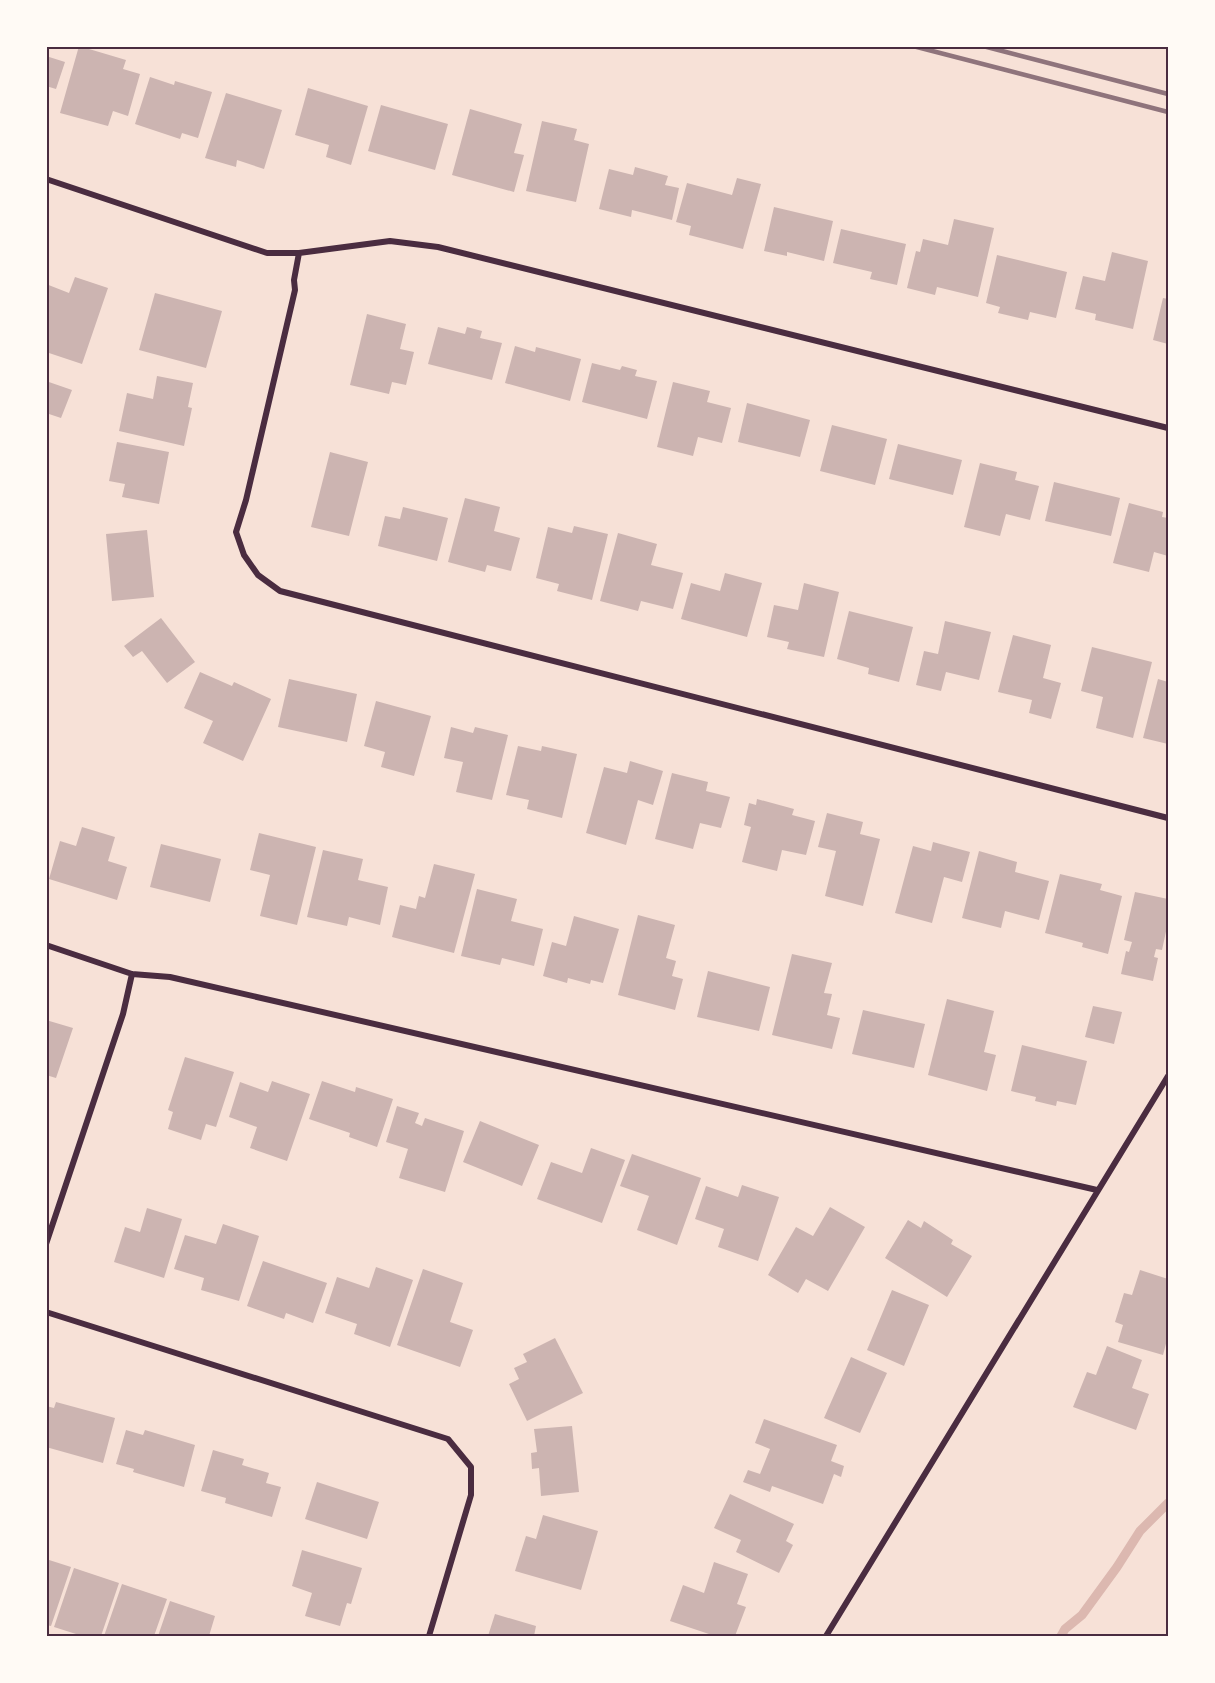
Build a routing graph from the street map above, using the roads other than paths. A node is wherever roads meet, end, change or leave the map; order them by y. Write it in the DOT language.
graph roads {
  1 [pos="46,179"];
  2 [pos="299,253"];
  3 [pos="1168,429"];
  4 [pos="1168,818"];
  5 [pos="46,945"];
  6 [pos="132,974"];
  7 [pos="1168,1076"];
  8 [pos="1097,1191"];
  9 [pos="46,1244"];
  10 [pos="46,1312"];
  11 [pos="429,1636"];
  12 [pos="826,1636"];
  1 -- 2 [label="street"];
  2 -- 3 [label="street"];
  2 -- 4 [label="street"];
  5 -- 6 [label="street"];
  6 -- 8 [label="street"];
  6 -- 9 [label="street"];
  7 -- 8 [label="street"];
  8 -- 12 [label="street"];
  10 -- 11 [label="street"];
}
